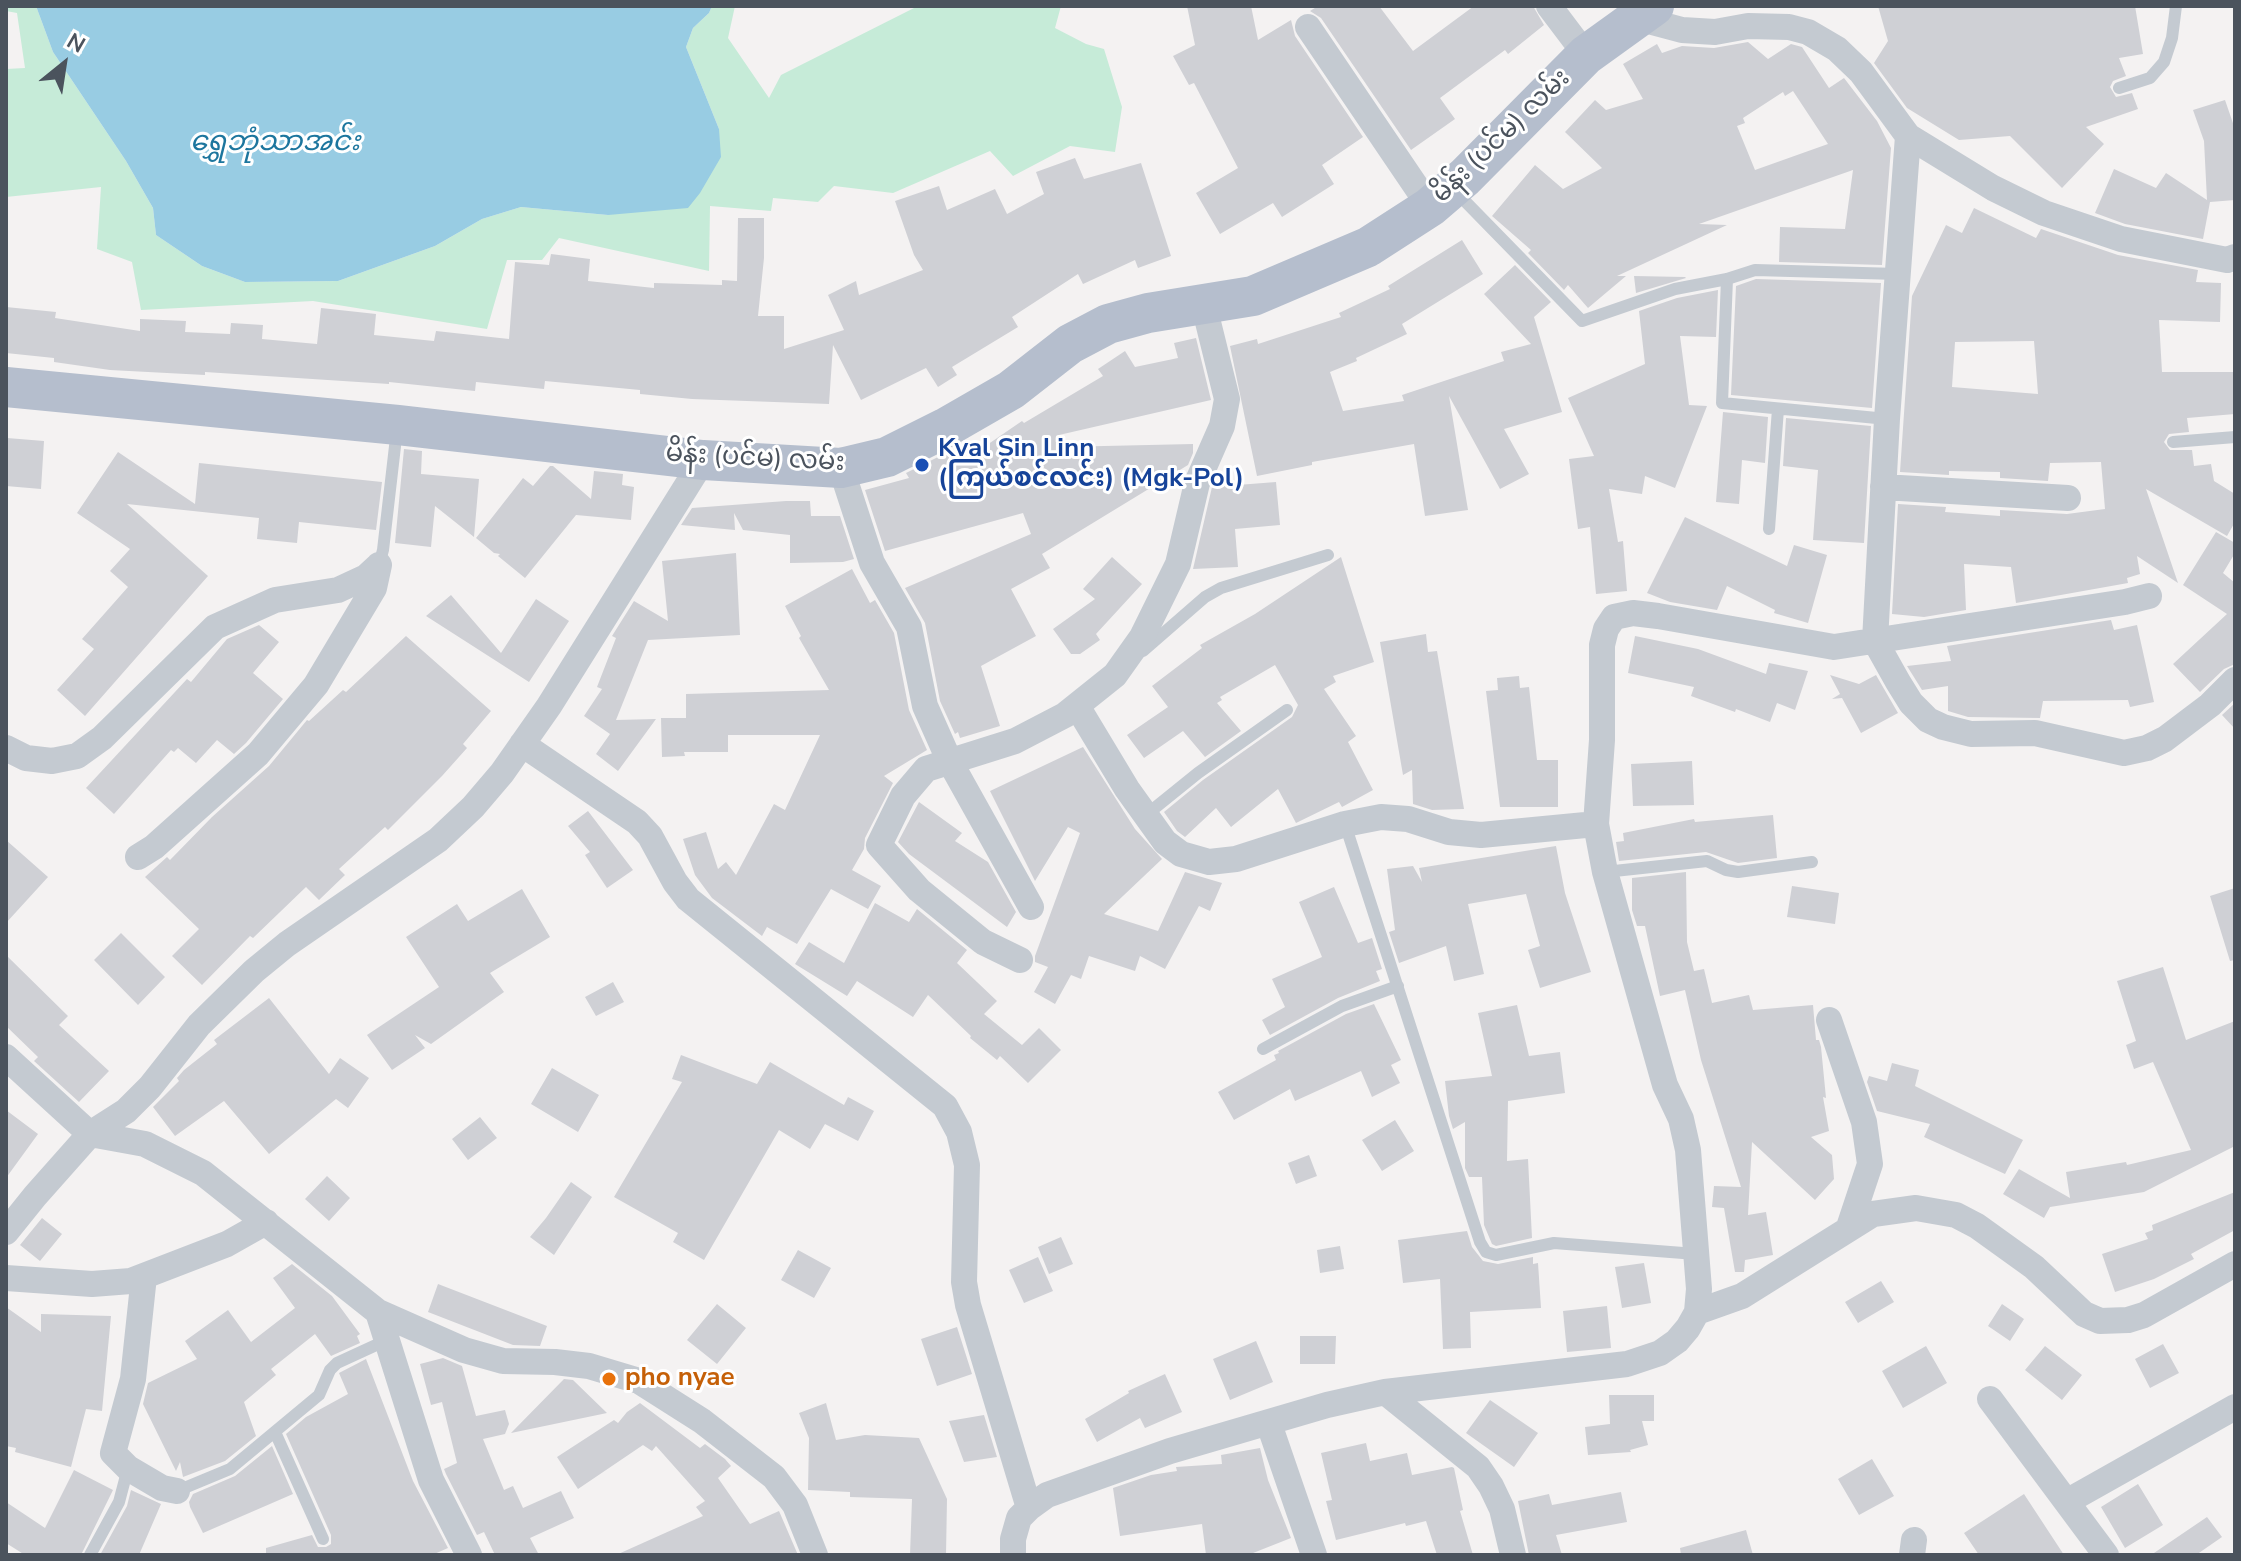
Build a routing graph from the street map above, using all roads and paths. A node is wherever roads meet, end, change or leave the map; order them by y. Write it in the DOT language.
graph roads {
  1 [pos="1549,6"];
  2 [pos="2176,6"];
  3 [pos="1645,12"];
  4 [pos="1308,27"];
  5 [pos="1586,55"];
  6 [pos="2119,88"];
  7 [pos="1908,136"];
  8 [pos="1441,197"];
  9 [pos="2232,264"];
  10 [pos="1898,274"];
  11 [pos="1727,279"];
  12 [pos="1204,306"];
  13 [pos="6,387"];
  14 [pos="1778,409"];
  15 [pos="1887,419"];
  16 [pos="398,425"];
  17 [pos="2235,437"];
  18 [pos="2173,442"];
  19 [pos="703,460"];
  20 [pos="841,468"];
  21 [pos="1883,487"];
  22 [pos="2068,498"];
  23 [pos="1769,529"];
  24 [pos="1328,555"];
  25 [pos="379,565"];
  26 [pos="2149,596"];
  27 [pos="1875,641"];
  28 [pos="1115,675"];
  29 [pos="2235,680"];
  30 [pos="1077,706"];
  31 [pos="1287,710"];
  32 [pos="522,744"];
  33 [pos="6,748"];
  34 [pos="949,760"];
  35 [pos="1146,815"];
  36 [pos="1345,824"];
  37 [pos="1596,824"];
  38 [pos="138,857"];
  39 [pos="1812,862"];
  40 [pos="1605,872"];
  41 [pos="1031,907"];
  42 [pos="1020,960"];
  43 [pos="1398,986"];
  44 [pos="1829,1020"];
  45 [pos="1263,1049"];
  46 [pos="6,1057"];
  47 [pos="90,1134"];
  48 [pos="266,1222"];
  49 [pos="1849,1227"];
  50 [pos="6,1232"];
  51 [pos="1696,1254"];
  52 [pos="2235,1264"];
  53 [pos="144,1276"];
  54 [pos="6,1278"];
  55 [pos="378,1312"];
  56 [pos="1697,1312"];
  57 [pos="387,1340"];
  58 [pos="1385,1392"];
  59 [pos="1990,1399"];
  60 [pos="2235,1407"];
  61 [pos="1269,1424"];
  62 [pos="275,1432"];
  63 [pos="128,1468"];
  64 [pos="177,1491"];
  65 [pos="2068,1501"];
  66 [pos="1029,1508"];
  67 [pos="323,1539"];
  68 [pos="90,1555"];
  69 [pos="469,1555"];
  70 [pos="815,1555"];
  71 [pos="1013,1555"];
  72 [pos="1314,1555"];
  73 [pos="1513,1555"];
  74 [pos="2106,1555"];
  1 -- 5 [label="street"];
  2 -- 6 [label="lane"];
  3 -- 5 [label="main road, မိန်း (ပင်မ) လမ်း"];
  3 -- 7 [label="street"];
  4 -- 8 [label="street"];
  5 -- 8 [label="main road, မိန်း (ပင်မ) လမ်း"];
  7 -- 9 [label="street"];
  7 -- 10 [label="street"];
  8 -- 11 [label="lane"];
  8 -- 12 [label="main road, မိန်း (ပင်မ) လမ်း"];
  10 -- 11 [label="lane"];
  10 -- 15 [label="street"];
  11 -- 14 [label="lane"];
  12 -- 20 [label="main road, မိန်း (ပင်မ) လမ်း"];
  12 -- 28 [label="street"];
  13 -- 16 [label="main road, မိန်း (ပင်မ) လမ်း"];
  14 -- 15 [label="lane"];
  14 -- 23 [label="lane"];
  15 -- 21 [label="street"];
  16 -- 19 [label="main road, မိန်း (ပင်မ) လမ်း"];
  16 -- 25 [label="lane"];
  17 -- 18 [label="lane"];
  19 -- 20 [label="main road, မိန်း (ပင်မ) လမ်း"];
  19 -- 32 [label="street"];
  20 -- 34 [label="street"];
  21 -- 22 [label="street"];
  21 -- 27 [label="street"];
  24 -- 28 [label="lane"];
  25 -- 33 [label="street"];
  25 -- 38 [label="street"];
  26 -- 27 [label="street"];
  27 -- 29 [label="street"];
  27 -- 37 [label="street"];
  28 -- 30 [label="street"];
  30 -- 34 [label="street"];
  30 -- 35 [label="street"];
  31 -- 35 [label="lane"];
  32 -- 47 [label="street"];
  32 -- 66 [label="street"];
  34 -- 41 [label="street"];
  34 -- 42 [label="street"];
  35 -- 36 [label="street"];
  36 -- 37 [label="street"];
  36 -- 43 [label="lane"];
  37 -- 40 [label="street"];
  39 -- 40 [label="lane"];
  40 -- 51 [label="street"];
  43 -- 45 [label="lane"];
  43 -- 51 [label="lane"];
  44 -- 49 [label="street"];
  46 -- 47 [label="street"];
  47 -- 48 [label="street"];
  47 -- 50 [label="street"];
  48 -- 53 [label="street"];
  48 -- 55 [label="street"];
  49 -- 52 [label="street"];
  49 -- 56 [label="street"];
  51 -- 56 [label="street"];
  53 -- 54 [label="street"];
  53 -- 63 [label="street"];
  55 -- 57 [label="street"];
  55 -- 70 [label="street"];
  56 -- 58 [label="street"];
  57 -- 62 [label="lane"];
  57 -- 69 [label="street"];
  58 -- 61 [label="street"];
  58 -- 73 [label="street"];
  59 -- 65 [label="street"];
  60 -- 65 [label="street"];
  61 -- 66 [label="street"];
  61 -- 72 [label="street"];
  62 -- 64 [label="lane"];
  62 -- 67 [label="lane"];
  63 -- 64 [label="street"];
  63 -- 68 [label="lane"];
  65 -- 74 [label="street"];
  66 -- 71 [label="street"];
}
